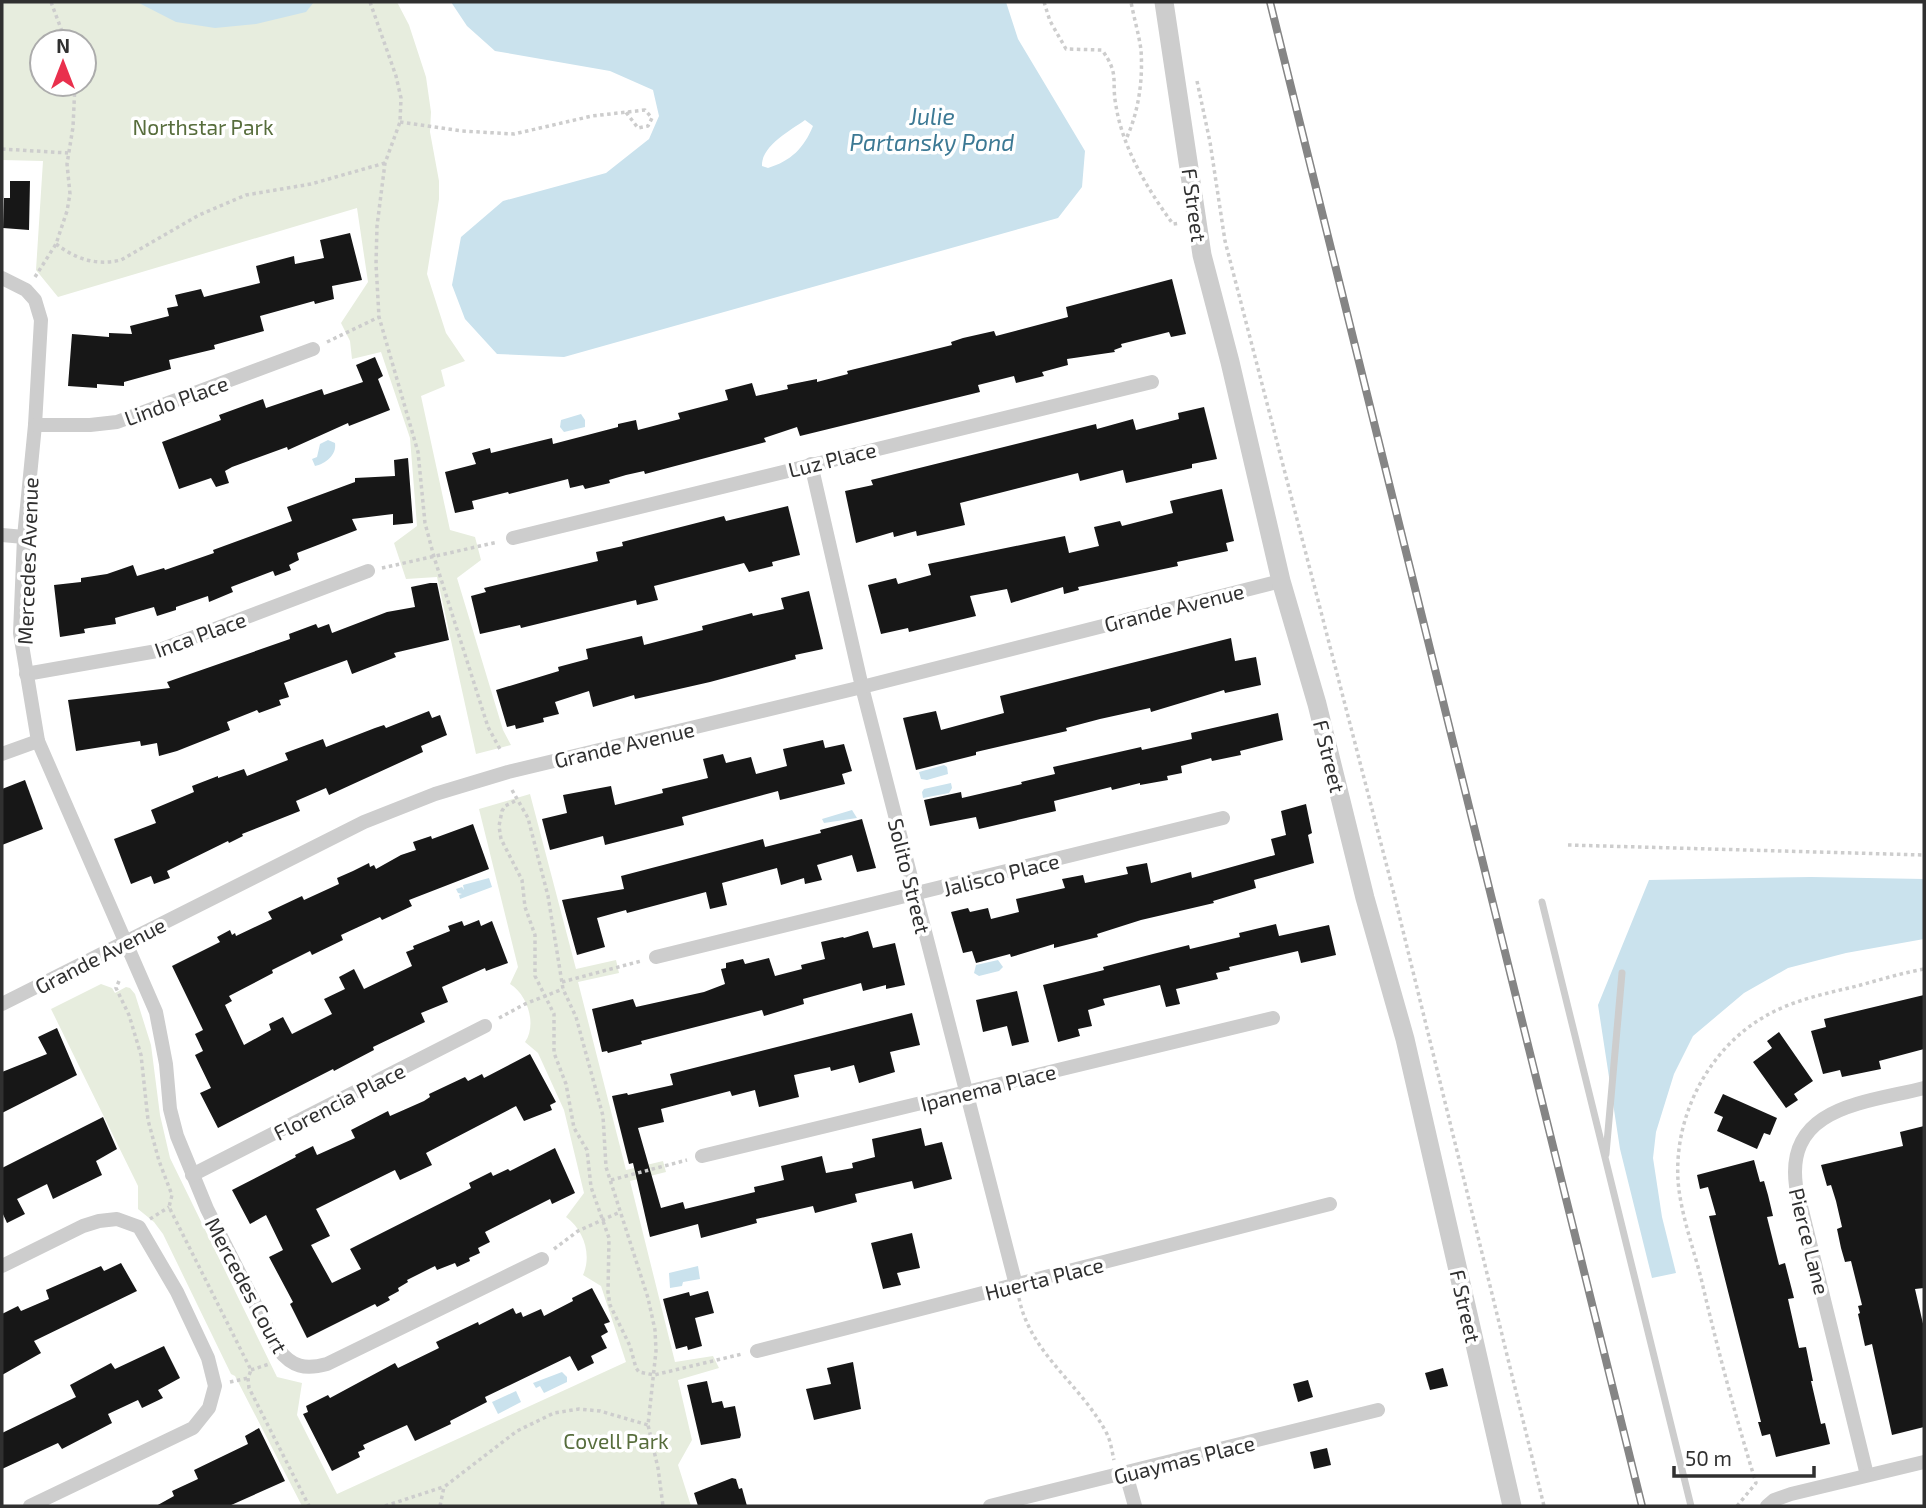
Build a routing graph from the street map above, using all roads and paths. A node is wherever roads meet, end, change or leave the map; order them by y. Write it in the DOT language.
graph roads {
  1 [pos="51,2"];
  2 [pos="370,2"];
  3 [pos="1044,2"];
  4 [pos="1131,2"];
  5 [pos="1164,2"];
  6 [pos="61,28"];
  7 [pos="1196,77"];
  8 [pos="74,98"];
  9 [pos="625,111"];
  10 [pos="400,122"];
  11 [pos="1126,139"];
  12 [pos="2,149"];
  13 [pos="68,153"];
  14 [pos="385,163"];
  15 [pos="1173,224"];
  16 [pos="57,244"];
  17 [pos="2,278"];
  18 [pos="26,290"];
  19 [pos="379,317"];
  20 [pos="313,349"];
  21 [pos="1152,382"];
  22 [pos="35,425"];
  23 [pos="811,464"];
  24 [pos="2,535"];
  25 [pos="24,537"];
  26 [pos="513,538"];
  27 [pos="433,557"];
  28 [pos="368,571"];
  29 [pos="1281,581"];
  30 [pos="26,674"];
  31 [pos="862,687"];
  32 [pos="38,741"];
  33 [pos="501,751"];
  34 [pos="2,754"];
  35 [pos="512,790"];
  36 [pos="516,800"];
  37 [pos="1223,818"];
  38 [pos="1568,845"];
  39 [pos="1924,855"];
  40 [pos="915,895"];
  41 [pos="1542,902"];
  42 [pos="125,943"];
  43 [pos="656,957"];
  44 [pos="1924,969"];
  45 [pos="1622,973"];
  46 [pos="118,981"];
  47 [pos="562,982"];
  48 [pos="563,989"];
  49 [pos="545,996"];
  50 [pos="2,1004"];
  51 [pos="1273,1018"];
  52 [pos="485,1027"];
  53 [pos="1924,1088"];
  54 [pos="965,1093"];
  55 [pos="702,1156"];
  56 [pos="1605,1161"];
  57 [pos="192,1175"];
  58 [pos="611,1180"];
  59 [pos="1330,1204"];
  60 [pos="169,1207"];
  61 [pos="621,1212"];
  62 [pos="602,1220"];
  63 [pos="139,1227"];
  64 [pos="542,1259"];
  65 [pos="2,1266"];
  66 [pos="1016,1285"];
  67 [pos="757,1351"];
  68 [pos="654,1375"];
  69 [pos="1378,1410"];
  70 [pos="648,1425"];
  71 [pos="1924,1462"];
  72 [pos="1122,1475"];
  73 [pos="1867,1475"];
  74 [pos="444,1487"];
  75 [pos="30,1506"];
  76 [pos="309,1506"];
  77 [pos="385,1506"];
  78 [pos="440,1506"];
  79 [pos="663,1506"];
  80 [pos="990,1506"];
  81 [pos="1135,1506"];
  82 [pos="1512,1506"];
  83 [pos="1544,1506"];
  84 [pos="1691,1506"];
  85 [pos="1737,1506"];
  86 [pos="1767,1506"];
  1 -- 6 [label="path"];
  2 -- 10 [label="path"];
  3 -- 11 [label="path"];
  4 -- 11 [label="path"];
  5 -- 29 [label="street, F Street"];
  7 -- 83 [label="path"];
  8 -- 13 [label="path"];
  9 -- 9 [label="path"];
  9 -- 10 [label="path"];
  10 -- 14 [label="path"];
  11 -- 15 [label="path"];
  12 -- 13 [label="path"];
  13 -- 16 [label="path"];
  14 -- 16 [label="path"];
  14 -- 19 [label="path"];
  16 -- 18 [label="path"];
  17 -- 18 [label="street"];
  18 -- 22 [label="street, Mercedes Avenue"];
  19 -- 20 [label="path"];
  19 -- 27 [label="path"];
  20 -- 22 [label="street, Lindo Place"];
  21 -- 23 [label="street, Luz Place"];
  22 -- 25 [label="street, Mercedes Avenue"];
  23 -- 26 [label="street, Luz Place"];
  23 -- 31 [label="street, Solito Street"];
  24 -- 25 [label="street"];
  25 -- 30 [label="street, Mercedes Avenue"];
  26 -- 27 [label="path"];
  27 -- 28 [label="path"];
  27 -- 33 [label="path"];
  28 -- 30 [label="street, Inca Place"];
  29 -- 31 [label="street, Grande Avenue"];
  29 -- 82 [label="street, F Street"];
  30 -- 32 [label="street, Mercedes Avenue"];
  31 -- 40 [label="street, Solito Street"];
  31 -- 42 [label="street, Grande Avenue"];
  32 -- 34 [label="street"];
  32 -- 42 [label="street, Mercedes Avenue"];
  35 -- 36 [label="path"];
  36 -- 47 [label="path"];
  36 -- 49 [label="path"];
  37 -- 40 [label="street, Jalisco Place"];
  38 -- 39 [label="path"];
  40 -- 43 [label="street, Jalisco Place"];
  40 -- 54 [label="street, Solito Street"];
  41 -- 56 [label="lane"];
  42 -- 50 [label="street, Grande Avenue"];
  42 -- 57 [label="street, Mercedes Court"];
  43 -- 47 [label="path"];
  44 -- 85 [label="path"];
  45 -- 56 [label="lane"];
  46 -- 60 [label="path"];
  47 -- 48 [label="path"];
  48 -- 49 [label="path"];
  48 -- 58 [label="path"];
  49 -- 52 [label="path"];
  49 -- 62 [label="path"];
  51 -- 54 [label="street, Ipanema Place"];
  52 -- 57 [label="street, Florencia Place"];
  53 -- 73 [label="street, Pierce Lane"];
  54 -- 55 [label="street, Ipanema Place"];
  54 -- 66 [label="street, Solito Street"];
  55 -- 58 [label="path"];
  56 -- 84 [label="lane"];
  57 -- 64 [label="street, Mercedes Court"];
  58 -- 61 [label="path"];
  59 -- 66 [label="street, Huerta Place"];
  60 -- 63 [label="path"];
  60 -- 76 [label="path"];
  61 -- 62 [label="path"];
  61 -- 68 [label="path"];
  62 -- 64 [label="path"];
  62 -- 68 [label="path"];
  63 -- 65 [label="street"];
  63 -- 75 [label="street"];
  66 -- 67 [label="street, Huerta Place"];
  66 -- 72 [label="path"];
  67 -- 68 [label="path"];
  68 -- 70 [label="path"];
  69 -- 72 [label="street, Guaymas Place"];
  70 -- 74 [label="path"];
  70 -- 79 [label="path"];
  71 -- 73 [label="street"];
  72 -- 80 [label="street, Guaymas Place"];
  72 -- 81 [label="street"];
  73 -- 86 [label="street"];
  74 -- 77 [label="path"];
  74 -- 78 [label="path"];
}
